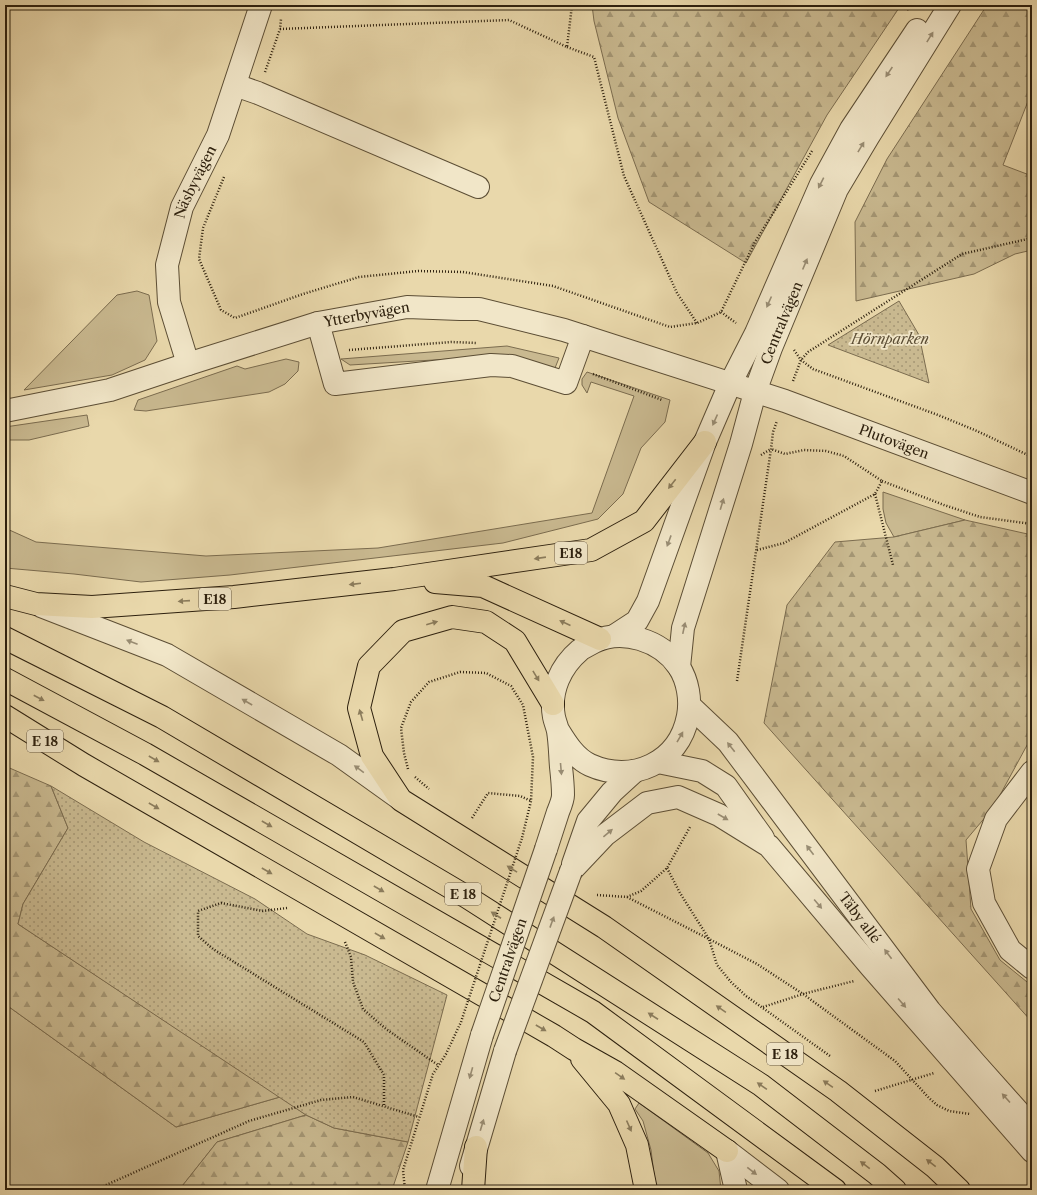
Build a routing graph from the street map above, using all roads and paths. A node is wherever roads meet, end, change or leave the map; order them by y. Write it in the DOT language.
graph roads {
  1 [pos="262,5"];
  2 [pos="572,5"];
  3 [pos="934,5"];
  4 [pos="950,5"];
  5 [pos="282,17"];
  6 [pos="280,29"];
  7 [pos="567,47"];
  8 [pos="235,85"];
  9 [pos="258,93"];
  10 [pos="814,149"];
  11 [pos="226,171"];
  12 [pos="478,187"];
  13 [pos="1032,238"];
  14 [pos="234,318"];
  15 [pos="318,323"];
  16 [pos="583,336"];
  17 [pos="794,347"];
  18 [pos="801,360"];
  19 [pos="188,364"];
  20 [pos="730,384"];
  21 [pos="755,392"];
  22 [pos="5,411"];
  23 [pos="704,442"];
  24 [pos="1032,457"];
  25 [pos="882,481"];
  26 [pos="1032,493"];
  27 [pos="876,494"];
  28 [pos="1032,524"];
  29 [pos="757,550"];
  30 [pos="893,565"];
  31 [pos="394,579"];
  32 [pos="5,596"];
  33 [pos="36,604"];
  34 [pos="607,637"];
  35 [pos="5,638"];
  36 [pos="679,667"];
  37 [pos="5,679"];
  38 [pos="737,681"];
  39 [pos="553,704"];
  40 [pos="690,706"];
  41 [pos="5,716"];
  42 [pos="558,730"];
  43 [pos="658,762"];
  44 [pos="635,771"];
  45 [pos="1032,772"];
  46 [pos="433,793"];
  47 [pos="402,800"];
  48 [pos="531,801"];
  49 [pos="470,821"];
  50 [pos="691,824"];
  51 [pos="769,846"];
  52 [pos="517,848"];
  53 [pos="524,852"];
  54 [pos="667,868"];
  55 [pos="571,871"];
  56 [pos="591,891"];
  57 [pos="626,897"];
  58 [pos="290,908"];
  59 [pos="343,938"];
  60 [pos="709,939"];
  61 [pos="1032,968"];
  62 [pos="858,980"];
  63 [pos="803,994"];
  64 [pos="762,1007"];
  65 [pos="574,1049"];
  66 [pos="835,1060"];
  67 [pos="438,1065"];
  68 [pos="939,1071"];
  69 [pos="912,1079"];
  70 [pos="870,1086"];
  71 [pos="875,1091"];
  72 [pos="882,1096"];
  73 [pos="384,1107"];
  74 [pos="971,1114"];
  75 [pos="419,1118"];
  76 [pos="1032,1127"];
  77 [pos="476,1147"];
  78 [pos="727,1151"];
  79 [pos="1032,1151"];
  80 [pos="95,1190"];
  81 [pos="404,1190"];
  82 [pos="437,1190"];
  83 [pos="464,1190"];
  84 [pos="474,1190"];
  85 [pos="646,1190"];
  86 [pos="736,1190"];
  87 [pos="778,1190"];
  88 [pos="835,1190"];
  89 [pos="895,1190"];
  90 [pos="959,1190"];
  1 -- 8 [label="street, Näsbyvägen"];
  2 -- 7 [label="path"];
  3 -- 20 [label="street, Centralvägen, one-way"];
  21 -- 4 [label="street, Centralvägen, one-way"];
  5 -- 6 [label="path"];
  6 -- 7 [label="path"];
  6 -- 9 [label="path"];
  7 -- 10 [label="path"];
  8 -- 9 [label="street"];
  8 -- 19 [label="street, Näsbyvägen"];
  9 -- 12 [label="street"];
  11 -- 14 [label="path"];
  13 -- 18 [label="path"];
  15 -- 16 [label="street, Ytterbyvägen"];
  15 -- 16 [label="street"];
  15 -- 19 [label="street, Ytterbyvägen"];
  16 -- 20 [label="street, Ytterbyvägen"];
  17 -- 18 [label="path"];
  18 -- 24 [label="path"];
  19 -- 22 [label="street, Ytterbyvägen"];
  20 -- 21 [label="street, Plutovägen"];
  20 -- 23 [label="street, Centralvägen, one-way"];
  21 -- 26 [label="street, Plutovägen"];
  36 -- 21 [label="street, Centralvägen, one-way"];
  23 -- 31 [label="highway, E18, one-way"];
  23 -- 34 [label="street, Centralvägen, one-way"];
  25 -- 27 [label="path"];
  25 -- 28 [label="path"];
  25 -- 29 [label="path"];
  27 -- 29 [label="path"];
  27 -- 30 [label="path"];
  29 -- 38 [label="path"];
  31 -- 33 [label="highway, E18, one-way"];
  34 -- 31 [label="highway, E18, one-way"];
  32 -- 33 [label="highway, E18"];
  47 -- 33 [label="street, one-way"];
  34 -- 36 [label="street, Centralvägen"];
  34 -- 39 [label="street, Centralvägen"];
  89 -- 35 [label="highway, E 18, one-way"];
  36 -- 40 [label="street, Centralvägen"];
  37 -- 88 [label="highway, E 18, one-way"];
  39 -- 42 [label="street, Centralvägen"];
  47 -- 39 [label="highway, E 18, one-way"];
  43 -- 40 [label="street, Centralvägen, one-way"];
  76 -- 40 [label="street, Täby allé, one-way"];
  41 -- 65 [label="highway, E 18, one-way"];
  42 -- 44 [label="street, Centralvägen"];
  42 -- 82 [label="street, Centralvägen, one-way, bridge"];
  43 -- 44 [label="street, Centralvägen"];
  43 -- 51 [label="street, Täby allé"];
  44 -- 55 [label="street, Centralvägen"];
  45 -- 61 [label="street"];
  46 -- 48 [label="path"];
  90 -- 47 [label="highway, E 18, one-way"];
  48 -- 49 [label="path"];
  48 -- 67 [label="path, bridge"];
  50 -- 54 [label="path"];
  55 -- 51 [label="street, Täby allé, one-way"];
  51 -- 79 [label="street, Täby allé, one-way"];
  52 -- 53 [label="path"];
  54 -- 57 [label="path"];
  54 -- 60 [label="path"];
  77 -- 55 [label="street, Centralvägen, one-way, bridge"];
  56 -- 57 [label="path"];
  57 -- 60 [label="path"];
  58 -- 73 [label="path"];
  59 -- 67 [label="path"];
  60 -- 63 [label="path"];
  60 -- 64 [label="path"];
  62 -- 63 [label="path"];
  63 -- 64 [label="path"];
  63 -- 69 [label="path"];
  64 -- 66 [label="path"];
  65 -- 78 [label="highway, one-way"];
  65 -- 85 [label="highway, E 18, one-way"];
  67 -- 75 [label="path"];
  68 -- 69 [label="path"];
  69 -- 71 [label="path"];
  69 -- 74 [label="path"];
  70 -- 71 [label="path"];
  71 -- 72 [label="path"];
  73 -- 75 [label="path"];
  73 -- 80 [label="path"];
  75 -- 81 [label="path"];
  77 -- 83 [label="street, Centralvägen"];
  77 -- 84 [label="highway"];
  78 -- 86 [label="street"];
  78 -- 87 [label="street, one-way"];
}
